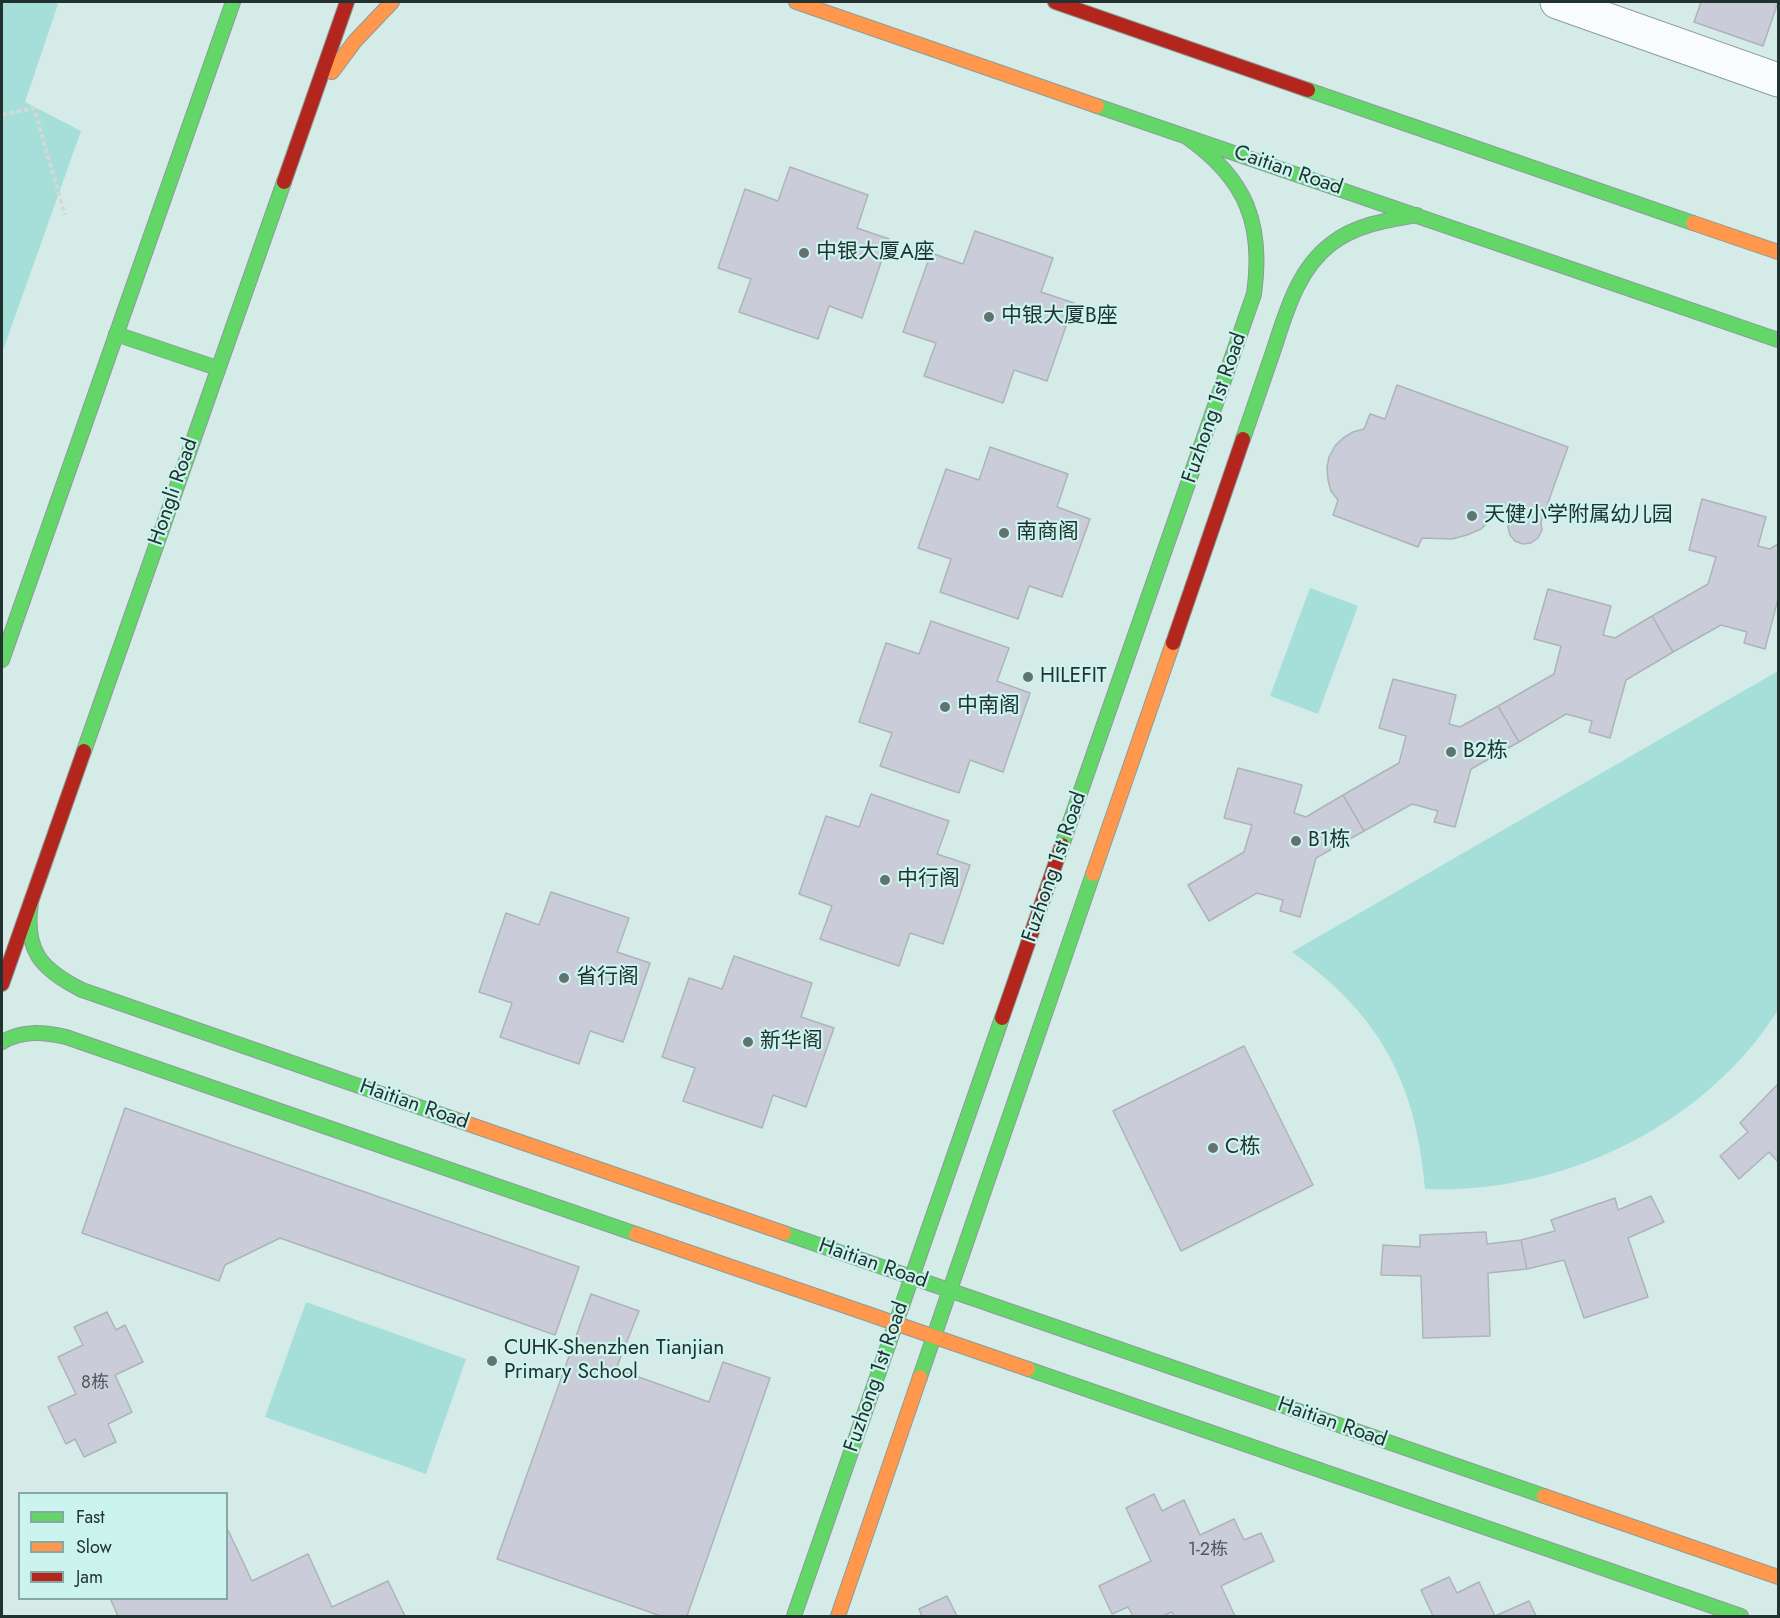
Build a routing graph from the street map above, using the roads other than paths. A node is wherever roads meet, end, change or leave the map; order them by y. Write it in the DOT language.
graph roads {
  1 [pos="221,2"];
  2 [pos="233,2"];
  3 [pos="347,2"];
  4 [pos="392,2"];
  5 [pos="796,2"];
  6 [pos="1054,2"];
  7 [pos="1557,2"];
  8 [pos="213,58"];
  9 [pos="1779,80"];
  10 [pos="302,129"];
  11 [pos="1184,135"];
  12 [pos="1417,215"];
  13 [pos="1779,252"];
  14 [pos="1255,319"];
  15 [pos="1282,328"];
  16 [pos="116,334"];
  17 [pos="1779,340"];
  18 [pos="218,368"];
  19 [pos="2,660"];
  20 [pos="32,895"];
  21 [pos="2,984"];
  22 [pos="2,1042"];
  23 [pos="912,1277"];
  24 [pos="950,1290"];
  25 [pos="896,1324"];
  26 [pos="934,1337"];
  27 [pos="1779,1577"];
  28 [pos="794,1617"];
  29 [pos="838,1617"];
  30 [pos="1741,1617"];
  1 -- 8 [label="street"];
  2 -- 8 [label="street"];
  3 -- 10 [label="street, Hongli Road"];
  4 -- 10 [label="street"];
  5 -- 11 [label="street, Caitian Road"];
  6 -- 13 [label="street"];
  7 -- 9 [label="street"];
  8 -- 16 [label="street"];
  10 -- 18 [label="street, Hongli Road"];
  11 -- 12 [label="street, Caitian Road"];
  11 -- 14 [label="street, Fuzhong 1st Road"];
  12 -- 15 [label="street, Fuzhong 1st Road"];
  12 -- 17 [label="street, Caitian Road"];
  14 -- 15 [label="street"];
  14 -- 23 [label="street, Fuzhong 1st Road"];
  15 -- 24 [label="street, Fuzhong 1st Road"];
  16 -- 18 [label="street"];
  16 -- 19 [label="street"];
  18 -- 20 [label="street, Hongli Road"];
  20 -- 21 [label="street, Hongli Road"];
  20 -- 23 [label="street, Haitian Road"];
  22 -- 25 [label="street"];
  23 -- 24 [label="street, Haitian Road"];
  23 -- 25 [label="street, Fuzhong 1st Road"];
  24 -- 26 [label="street, Fuzhong 1st Road"];
  24 -- 27 [label="street, Haitian Road"];
  25 -- 26 [label="street"];
  25 -- 28 [label="street, Fuzhong 1st Road"];
  26 -- 29 [label="street, Fuzhong 1st Road"];
  26 -- 30 [label="street"];
}
